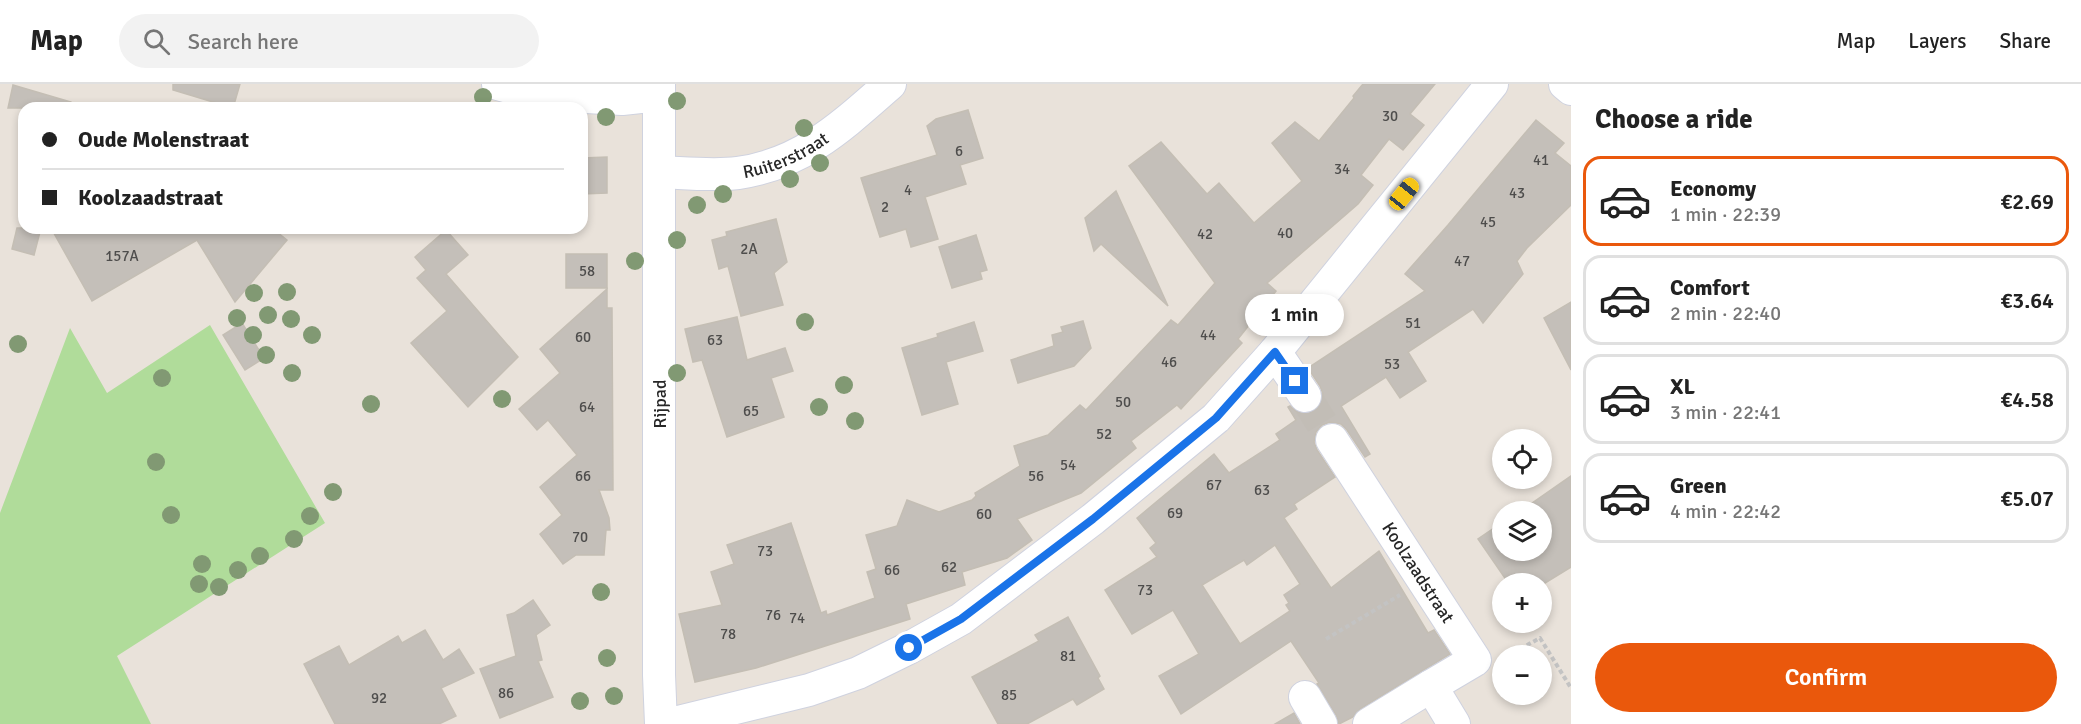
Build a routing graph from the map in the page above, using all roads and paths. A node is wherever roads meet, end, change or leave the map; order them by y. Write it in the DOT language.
graph roads {
  1 [pos="498,84"];
  2 [pos="890,84"];
  3 [pos="1492,84"];
  4 [pos="1565,84"];
  5 [pos="659,89"];
  6 [pos="1571,89"];
  7 [pos="660,172"];
  8 [pos="1275,352"];
  9 [pos="1305,396"];
  10 [pos="1332,440"];
  11 [pos="1424,580"];
  12 [pos="1326,639"];
  13 [pos="1528,645"];
  14 [pos="1544,645"];
  15 [pos="1552,657"];
  16 [pos="1431,686"];
  17 [pos="1571,688"];
  18 [pos="1305,697"];
  19 [pos="661,724"];
  20 [pos="670,724"];
  21 [pos="1321,724"];
  22 [pos="1369,724"];
  23 [pos="1454,724"];
  1 -- 5 [label="street"];
  2 -- 7 [label="street, Ruiterstraat"];
  3 -- 8 [label="street"];
  4 -- 6 [label="street"];
  5 -- 7 [label="street, Rijpad"];
  7 -- 19 [label="street, Rijpad"];
  8 -- 9 [label="street"];
  8 -- 20 [label="street"];
  10 -- 11 [label="street, Koolzaadstraat"];
  11 -- 12 [label="path"];
  11 -- 16 [label="street, Koolzaadstraat"];
  13 -- 14 [label="path"];
  15 -- 17 [label="path"];
  16 -- 22 [label="street, Koolzaadstraat"];
  16 -- 23 [label="street"];
  18 -- 21 [label="street"];
}
